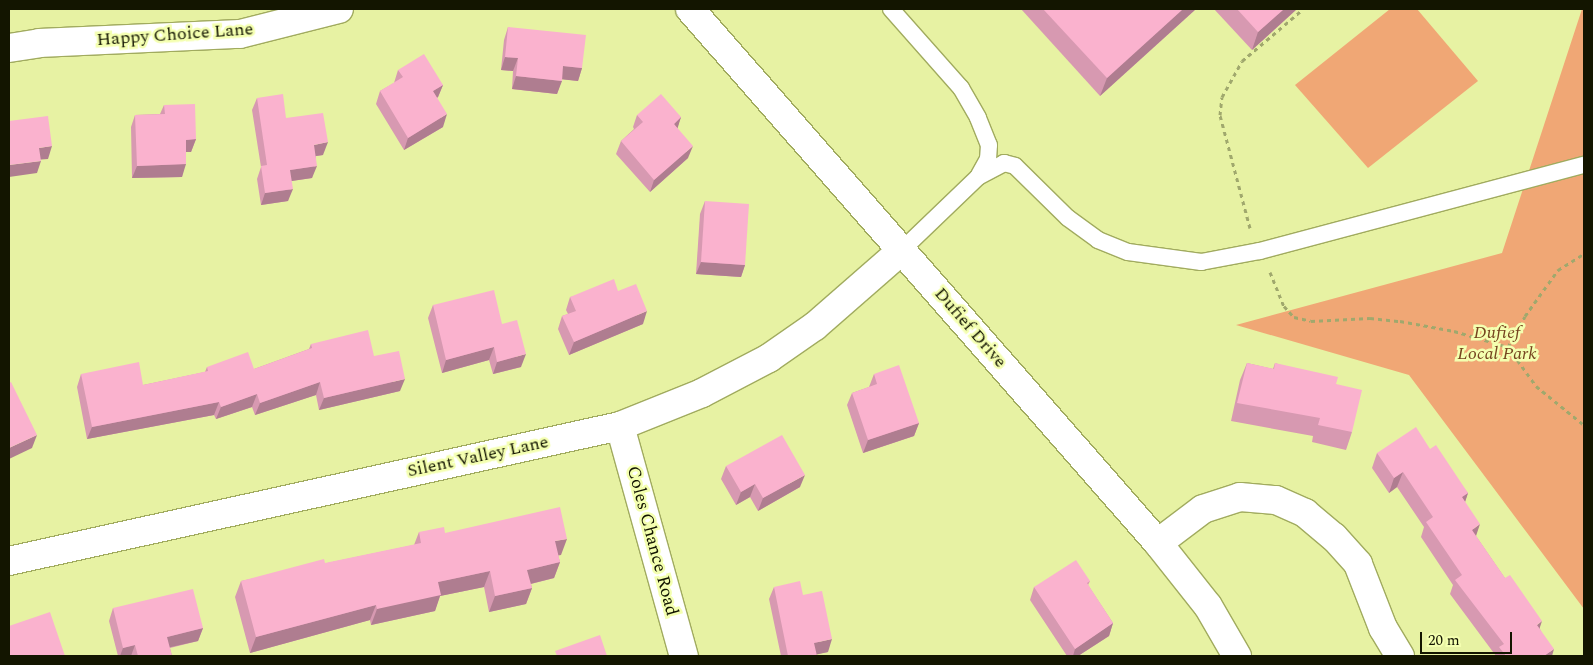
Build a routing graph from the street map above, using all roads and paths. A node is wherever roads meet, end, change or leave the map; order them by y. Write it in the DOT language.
graph roads {
  1 [pos="339,9"];
  2 [pos="690,9"];
  3 [pos="891,9"];
  4 [pos="9,48"];
  5 [pos="1584,165"];
  6 [pos="978,177"];
  7 [pos="902,250"];
  8 [pos="1584,254"];
  9 [pos="1584,425"];
  10 [pos="620,426"];
  11 [pos="1158,543"];
  12 [pos="9,561"];
  13 [pos="684,656"];
  14 [pos="1237,656"];
  15 [pos="1400,656"];
  1 -- 4 [label="street, Happy Choice Lane"];
  2 -- 7 [label="street, Dufief Drive"];
  3 -- 6 [label="lane"];
  5 -- 6 [label="lane"];
  6 -- 7 [label="lane"];
  7 -- 10 [label="street, Silent Valley Lane"];
  7 -- 11 [label="street, Dufief Drive"];
  8 -- 9 [label="path"];
  10 -- 12 [label="street, Silent Valley Lane"];
  10 -- 13 [label="street, Coles Chance Road"];
  11 -- 14 [label="street, Dufief Drive"];
  11 -- 15 [label="street"];
}
